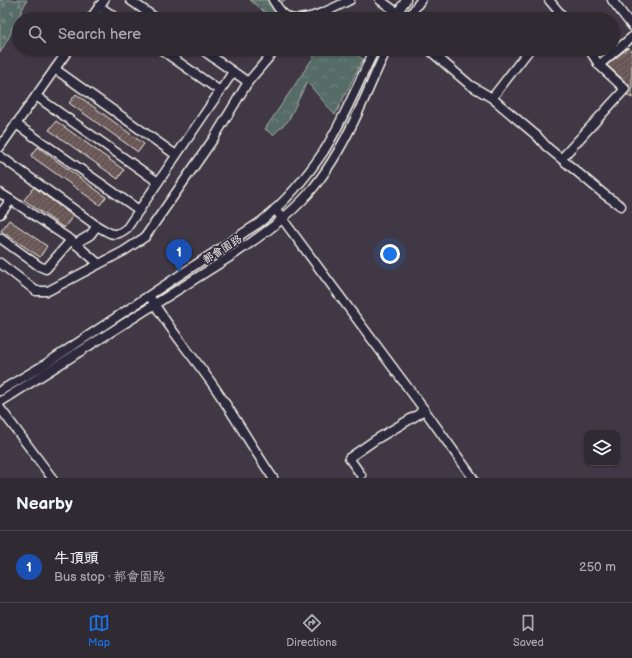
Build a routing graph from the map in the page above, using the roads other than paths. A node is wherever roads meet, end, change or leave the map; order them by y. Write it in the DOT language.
graph roads {
  1 [pos="130,0"];
  2 [pos="273,0"];
  3 [pos="350,0"];
  4 [pos="380,0"];
  5 [pos="406,0"];
  6 [pos="421,0"];
  7 [pos="549,0"];
  8 [pos="612,0"];
  9 [pos="101,3"];
  10 [pos="95,12"];
  11 [pos="111,12"];
  12 [pos="147,12"];
  13 [pos="282,12"];
  14 [pos="324,12"];
  15 [pos="391,12"];
  16 [pos="398,12"];
  17 [pos="412,12"];
  18 [pos="559,12"];
  19 [pos="632,26"];
  20 [pos="632,37"];
  21 [pos="620,47"];
  22 [pos="64,56"];
  23 [pos="170,56"];
  24 [pos="210,56"];
  25 [pos="270,56"];
  26 [pos="372,56"];
  27 [pos="384,56"];
  28 [pos="436,56"];
  29 [pos="525,56"];
  30 [pos="593,56"];
  31 [pos="610,56"];
  32 [pos="599,65"];
  33 [pos="55,69"];
  34 [pos="232,72"];
  35 [pos="248,82"];
  36 [pos="220,91"];
  37 [pos="36,96"];
  38 [pos="492,98"];
  39 [pos="16,124"];
  40 [pos="0,147"];
  41 [pos="176,155"];
  42 [pos="0,156"];
  43 [pos="562,158"];
  44 [pos="158,182"];
  45 [pos="0,193"];
  46 [pos="11,200"];
  47 [pos="621,206"];
  48 [pos="275,209"];
  49 [pos="139,210"];
  50 [pos="0,214"];
  51 [pos="283,219"];
  52 [pos="97,226"];
  53 [pos="0,238"];
  54 [pos="73,242"];
  55 [pos="0,263"];
  56 [pos="100,264"];
  57 [pos="149,294"];
  58 [pos="154,304"];
  59 [pos="0,391"];
  60 [pos="0,402"];
  61 [pos="0,408"];
  62 [pos="423,408"];
  63 [pos="361,477"];
  64 [pos="52,478"];
  65 [pos="273,478"];
  66 [pos="473,478"];
  1 -- 12 [label="street"];
  2 -- 13 [label="street"];
  3 -- 14 [label="street"];
  4 -- 15 [label="street"];
  5 -- 16 [label="street"];
  6 -- 17 [label="street"];
  7 -- 18 [label="street"];
  8 -- 19 [label="street"];
  9 -- 10 [label="street"];
  9 -- 11 [label="street"];
  20 -- 21 [label="street"];
  22 -- 33 [label="street"];
  23 -- 36 [label="street"];
  24 -- 34 [label="street"];
  25 -- 35 [label="street"];
  26 -- 48 [label="street, 都會園路"];
  27 -- 51 [label="street, 都會園路"];
  28 -- 38 [label="street"];
  29 -- 38 [label="street"];
  30 -- 32 [label="street"];
  31 -- 32 [label="street"];
  32 -- 43 [label="street"];
  33 -- 37 [label="street"];
  33 -- 41 [label="street"];
  34 -- 35 [label="street"];
  34 -- 36 [label="street"];
  35 -- 56 [label="street"];
  36 -- 41 [label="street"];
  37 -- 39 [label="street"];
  37 -- 44 [label="street"];
  38 -- 43 [label="street"];
  39 -- 40 [label="street"];
  39 -- 49 [label="street"];
  41 -- 44 [label="street"];
  42 -- 52 [label="street"];
  43 -- 47 [label="street"];
  44 -- 49 [label="street"];
  45 -- 46 [label="street"];
  46 -- 50 [label="street"];
  46 -- 54 [label="street"];
  48 -- 51 [label="street"];
  48 -- 57 [label="street, 都會園路"];
  49 -- 52 [label="street"];
  51 -- 58 [label="street, 都會園路"];
  51 -- 62 [label="street"];
  52 -- 54 [label="street"];
  53 -- 54 [label="street"];
  54 -- 56 [label="street"];
  55 -- 56 [label="street"];
  57 -- 58 [label="street"];
  57 -- 59 [label="street, 都會園路"];
  58 -- 60 [label="street, 都會園路"];
  58 -- 65 [label="street"];
  61 -- 64 [label="street"];
  62 -- 63 [label="street"];
  62 -- 66 [label="street"];
}
